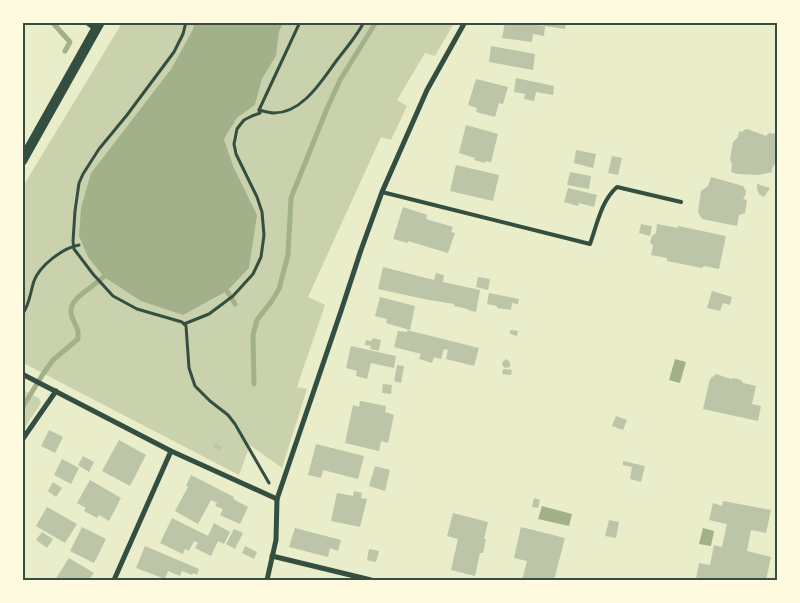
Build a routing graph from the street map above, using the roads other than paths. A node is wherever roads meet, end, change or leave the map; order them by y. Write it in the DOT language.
graph roads {
  1 [pos="86,22"];
  2 [pos="466,22"];
  3 [pos="98,26"];
  4 [pos="22,161"];
  5 [pos="382,192"];
  6 [pos="681,202"];
  7 [pos="22,374"];
  8 [pos="56,391"];
  9 [pos="22,440"];
  10 [pos="170,451"];
  11 [pos="277,499"];
  12 [pos="272,556"];
  13 [pos="114,580"];
  14 [pos="267,580"];
  15 [pos="371,580"];
  1 -- 3 [label="street"];
  2 -- 5 [label="street"];
  3 -- 4 [label="main road"];
  5 -- 6 [label="lane"];
  5 -- 11 [label="street"];
  7 -- 8 [label="street"];
  8 -- 9 [label="street"];
  8 -- 10 [label="street"];
  10 -- 11 [label="street"];
  10 -- 13 [label="street"];
  11 -- 12 [label="street"];
  12 -- 14 [label="street"];
  12 -- 15 [label="street"];
}
